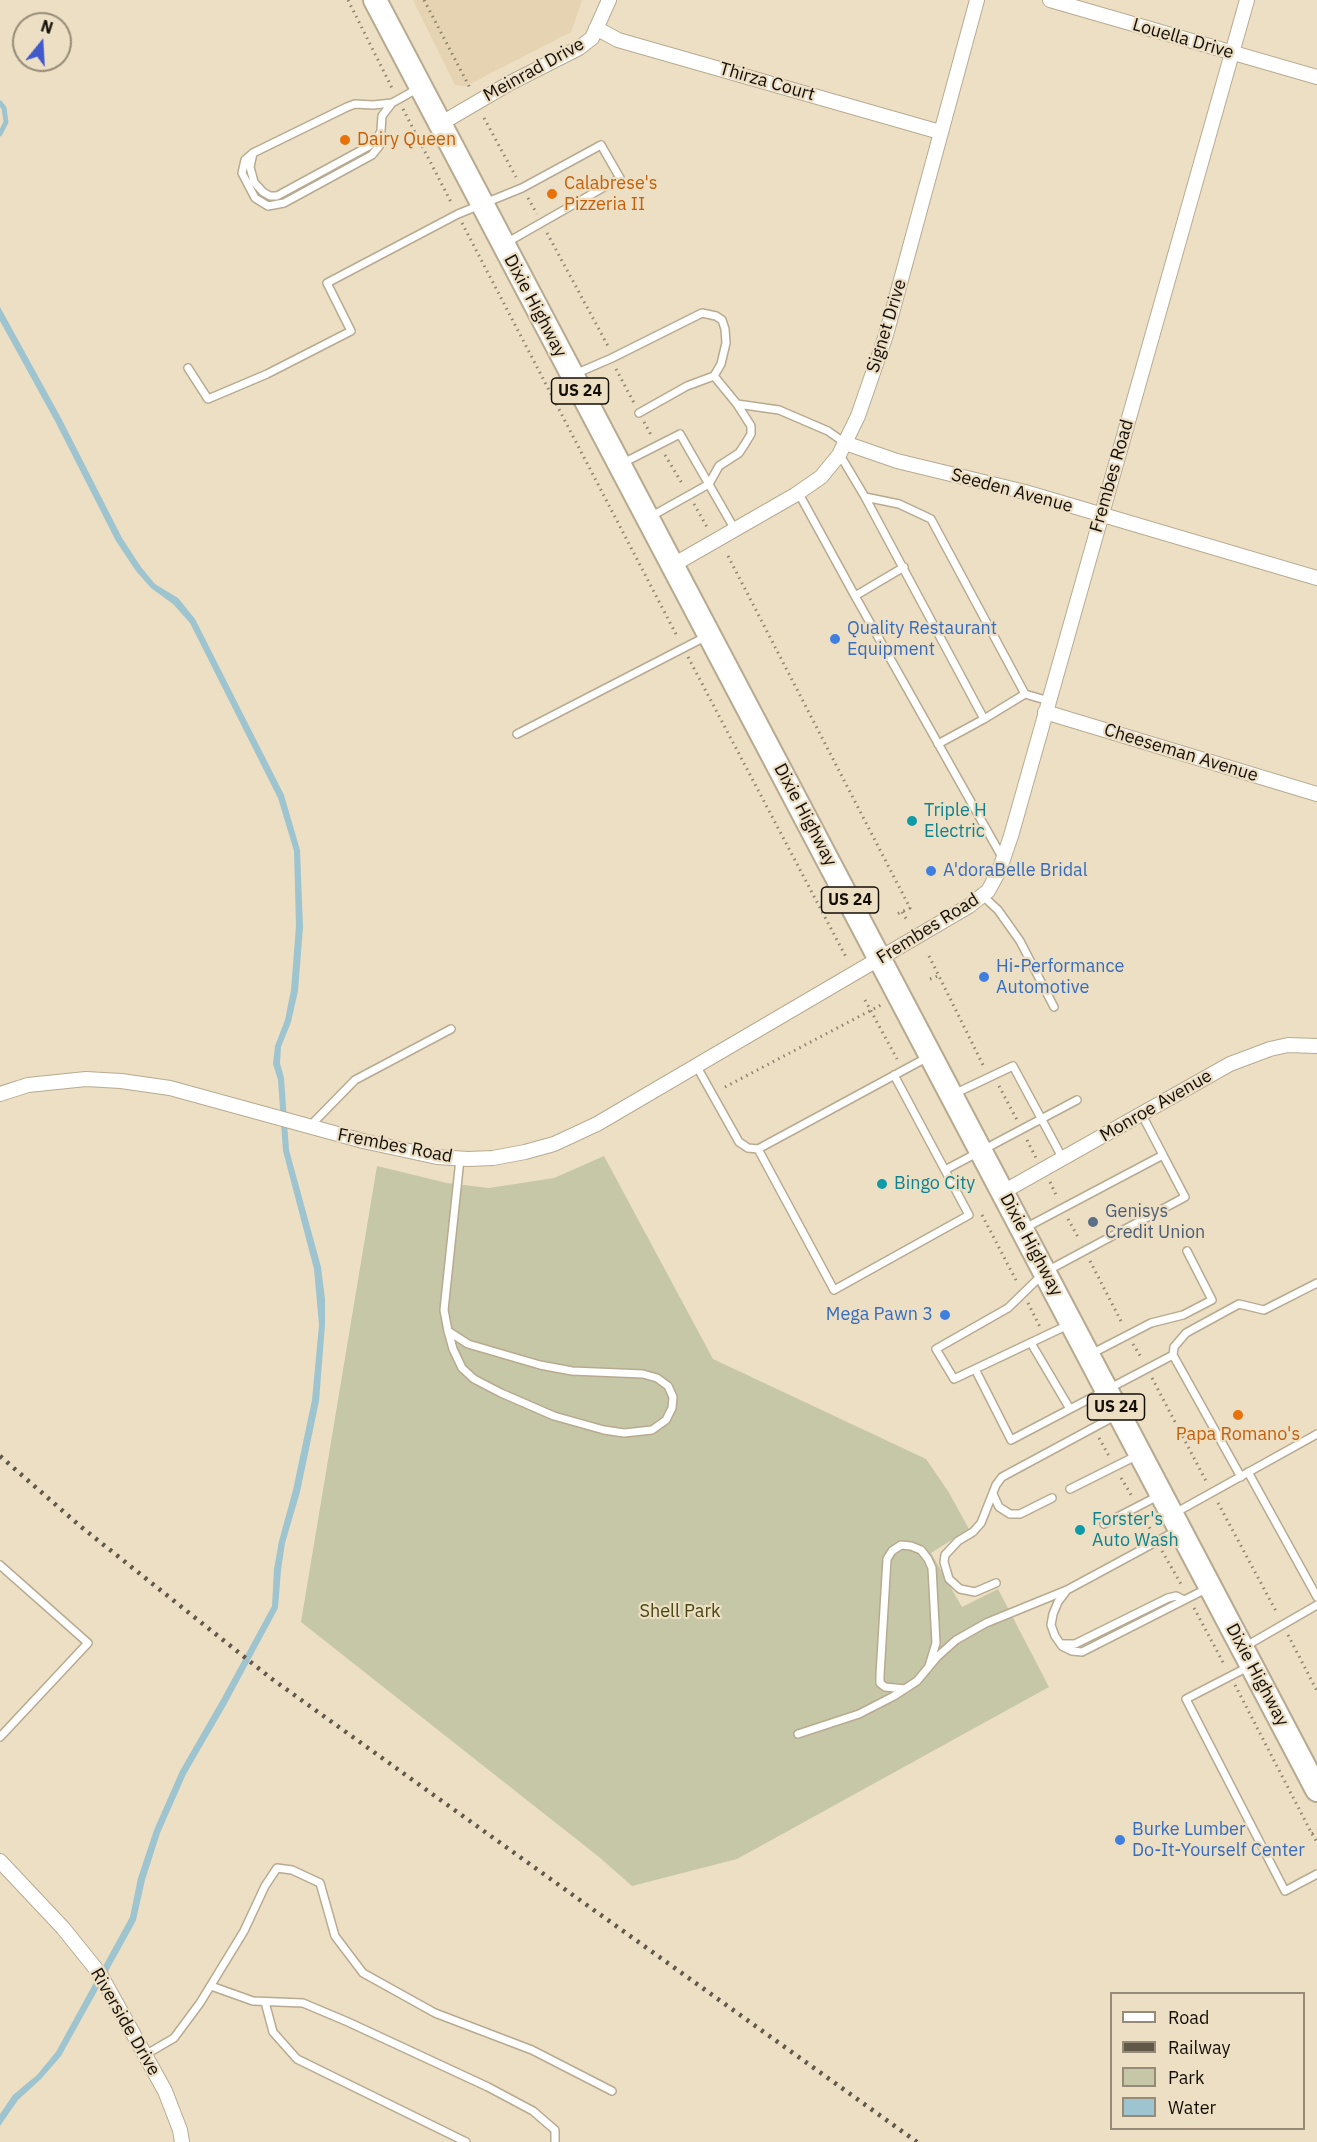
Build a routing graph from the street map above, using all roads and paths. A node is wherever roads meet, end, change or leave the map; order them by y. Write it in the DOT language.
graph roads {
  1 [pos="375,0"];
  2 [pos="424,0"];
  3 [pos="609,0"];
  4 [pos="976,0"];
  5 [pos="1050,0"];
  6 [pos="1247,0"];
  7 [pos="596,28"];
  8 [pos="1232,53"];
  9 [pos="1317,77"];
  10 [pos="421,87"];
  11 [pos="470,88"];
  12 [pos="392,103"];
  13 [pos="484,118"];
  14 [pos="440,124"];
  15 [pos="940,132"];
  16 [pos="522,188"];
  17 [pos="482,205"];
  18 [pos="458,214"];
  19 [pos="541,222"];
  20 [pos="503,245"];
  21 [pos="612,358"];
  22 [pos="188,368"];
  23 [pos="572,375"];
  24 [pos="714,376"];
  25 [pos="737,404"];
  26 [pos="639,413"];
  27 [pos="659,446"];
  28 [pos="842,449"];
  29 [pos="620,464"];
  30 [pos="709,484"];
  31 [pos="798,492"];
  32 [pos="690,496"];
  33 [pos="865,497"];
  34 [pos="1100,515"];
  35 [pos="648,518"];
  36 [pos="734,528"];
  37 [pos="709,531"];
  38 [pos="728,556"];
  39 [pos="673,565"];
  40 [pos="904,567"];
  41 [pos="1317,578"];
  42 [pos="855,596"];
  43 [pos="710,634"];
  44 [pos="683,648"];
  45 [pos="1025,694"];
  46 [pos="1047,706"];
  47 [pos="984,719"];
  48 [pos="517,734"];
  49 [pos="938,744"];
  50 [pos="1317,794"];
  51 [pos="1003,860"];
  52 [pos="983,896"];
  53 [pos="902,912"];
  54 [pos="897,914"];
  55 [pos="907,920"];
  56 [pos="849,942"];
  57 [pos="840,946"];
  58 [pos="929,956"];
  59 [pos="880,959"];
  60 [pos="848,961"];
  61 [pos="938,976"];
  62 [pos="930,979"];
  63 [pos="881,1005"];
  64 [pos="1054,1007"];
  65 [pos="451,1029"];
  66 [pos="1317,1046"];
  67 [pos="931,1055"];
  68 [pos="697,1067"];
  69 [pos="894,1075"];
  70 [pos="992,1075"];
  71 [pos="725,1088"];
  72 [pos="0,1094"];
  73 [pos="952,1095"];
  74 [pos="1077,1100"];
  75 [pos="1142,1115"];
  76 [pos="1041,1118"];
  77 [pos="309,1127"];
  78 [pos="1021,1129"];
  79 [pos="758,1149"];
  80 [pos="981,1149"];
  81 [pos="1163,1155"];
  82 [pos="460,1159"];
  83 [pos="1063,1159"];
  84 [pos="1038,1161"];
  85 [pos="945,1170"];
  86 [pos="1050,1182"];
  87 [pos="1003,1192"];
  88 [pos="1063,1208"];
  89 [pos="1023,1230"];
  90 [pos="1085,1251"];
  91 [pos="1187,1251"];
  92 [pos="1045,1272"];
  93 [pos="1317,1283"];
  94 [pos="1072,1323"];
  95 [pos="448,1331"];
  96 [pos="1129,1335"];
  97 [pos="1031,1342"];
  98 [pos="1089,1355"];
  99 [pos="1173,1355"];
  100 [pos="1146,1368"];
  101 [pos="975,1369"];
  102 [pos="1106,1389"];
  103 [pos="1071,1409"];
  104 [pos="1119,1414"];
  105 [pos="1317,1434"];
  106 [pos="1141,1454"];
  107 [pos="1248,1472"];
  108 [pos="1240,1477"];
  109 [pos="1070,1489"];
  110 [pos="1212,1492"];
  111 [pos="993,1494"];
  112 [pos="1162,1494"];
  113 [pos="1052,1498"];
  114 [pos="1176,1522"];
  115 [pos="1104,1524"];
  116 [pos="0,1564"];
  117 [pos="996,1583"];
  118 [pos="1210,1587"];
  119 [pos="1066,1590"];
  120 [pos="1317,1597"];
  121 [pos="1317,1605"];
  122 [pos="1283,1625"];
  123 [pos="1247,1656"];
  124 [pos="929,1666"];
  125 [pos="905,1689"];
  126 [pos="1317,1691"];
  127 [pos="798,1734"];
  128 [pos="0,1737"];
  129 [pos="1317,1790"];
  130 [pos="1312,1834"];
  131 [pos="1317,1842"];
  132 [pos="0,1862"];
  133 [pos="1317,1874"];
  134 [pos="211,1986"];
  135 [pos="265,2002"];
  136 [pos="145,2055"];
  137 [pos="612,2091"];
  138 [pos="182,2142"];
  139 [pos="466,2142"];
  140 [pos="555,2142"];
  1 -- 10 [label="main road, Dixie Highway / US 24"];
  2 -- 11 [label="path"];
  3 -- 7 [label="street, Meinrad Drive"];
  4 -- 15 [label="street, Signet Drive"];
  5 -- 8 [label="street, Louella Drive"];
  6 -- 8 [label="street, Frembes Road"];
  7 -- 14 [label="street, Meinrad Drive"];
  7 -- 15 [label="street, Thirza Court"];
  8 -- 9 [label="street, Louella Drive"];
  8 -- 34 [label="street, Frembes Road"];
  10 -- 12 [label="lane"];
  10 -- 14 [label="main road, Dixie Highway / US 24"];
  12 -- 12 [label="lane"];
  13 -- 16 [label="path"];
  14 -- 17 [label="main road, Dixie Highway / US 24"];
  15 -- 28 [label="street, Signet Drive"];
  16 -- 17 [label="lane"];
  16 -- 19 [label="path"];
  16 -- 19 [label="lane"];
  17 -- 18 [label="lane"];
  17 -- 20 [label="main road, Dixie Highway / US 24"];
  18 -- 22 [label="lane"];
  18 -- 44 [label="path"];
  19 -- 20 [label="lane"];
  19 -- 21 [label="path"];
  20 -- 23 [label="main road, Dixie Highway / US 24"];
  21 -- 23 [label="lane"];
  21 -- 24 [label="lane"];
  21 -- 26 [label="path"];
  23 -- 29 [label="main road, Dixie Highway / US 24"];
  24 -- 25 [label="lane"];
  24 -- 26 [label="lane"];
  25 -- 28 [label="lane"];
  25 -- 30 [label="lane"];
  26 -- 27 [label="path"];
  27 -- 29 [label="lane"];
  27 -- 30 [label="lane"];
  27 -- 32 [label="path"];
  28 -- 31 [label="street, Signet Drive"];
  28 -- 33 [label="lane"];
  28 -- 34 [label="street, Seeden Avenue"];
  29 -- 35 [label="main road, Dixie Highway / US 24"];
  30 -- 32 [label="lane"];
  30 -- 36 [label="lane"];
  31 -- 36 [label="street, Signet Drive"];
  31 -- 42 [label="lane"];
  32 -- 35 [label="lane"];
  32 -- 37 [label="path"];
  33 -- 40 [label="lane"];
  33 -- 45 [label="lane"];
  34 -- 41 [label="street, Seeden Avenue"];
  34 -- 46 [label="street, Frembes Road"];
  35 -- 39 [label="main road, Dixie Highway / US 24"];
  36 -- 39 [label="street, Signet Drive"];
  38 -- 53 [label="path"];
  39 -- 43 [label="main road, Dixie Highway / US 24"];
  40 -- 42 [label="lane"];
  40 -- 47 [label="lane"];
  42 -- 49 [label="lane"];
  43 -- 44 [label="lane"];
  43 -- 59 [label="main road, Dixie Highway / US 24"];
  44 -- 48 [label="lane"];
  44 -- 57 [label="path"];
  45 -- 46 [label="lane"];
  45 -- 47 [label="lane"];
  46 -- 50 [label="street, Cheeseman Avenue"];
  46 -- 51 [label="street, Frembes Road"];
  47 -- 49 [label="lane"];
  49 -- 51 [label="lane"];
  51 -- 52 [label="street, Frembes Road"];
  52 -- 59 [label="street, Frembes Road"];
  52 -- 64 [label="lane"];
  53 -- 54 [label="path"];
  53 -- 55 [label="path"];
  56 -- 57 [label="path"];
  57 -- 60 [label="path"];
  58 -- 61 [label="path"];
  59 -- 67 [label="main road, Dixie Highway / US 24"];
  59 -- 68 [label="street, Frembes Road"];
  61 -- 62 [label="path"];
  61 -- 70 [label="path"];
  63 -- 71 [label="path"];
  65 -- 77 [label="lane"];
  66 -- 75 [label="street, Monroe Avenue"];
  67 -- 69 [label="lane"];
  67 -- 73 [label="main road, Dixie Highway / US 24"];
  68 -- 79 [label="lane"];
  68 -- 82 [label="street, Frembes Road"];
  69 -- 79 [label="lane"];
  69 -- 85 [label="lane"];
  70 -- 73 [label="lane"];
  70 -- 76 [label="lane"];
  70 -- 78 [label="path"];
  72 -- 77 [label="street, Frembes Road"];
  73 -- 80 [label="main road, Dixie Highway / US 24"];
  74 -- 76 [label="lane"];
  75 -- 81 [label="lane"];
  75 -- 83 [label="street, Monroe Avenue"];
  76 -- 78 [label="lane"];
  76 -- 83 [label="lane"];
  77 -- 82 [label="street, Frembes Road"];
  78 -- 80 [label="lane"];
  78 -- 84 [label="path"];
  79 -- 85 [label="lane"];
  80 -- 85 [label="lane"];
  80 -- 87 [label="main road, Dixie Highway / US 24"];
  81 -- 88 [label="lane"];
  81 -- 90 [label="lane"];
  82 -- 95 [label="lane"];
  83 -- 87 [label="street, Monroe Avenue"];
  86 -- 88 [label="path"];
  87 -- 89 [label="main road, Dixie Highway / US 24"];
  88 -- 89 [label="lane"];
  88 -- 90 [label="path"];
  89 -- 92 [label="main road, Dixie Highway / US 24"];
  90 -- 92 [label="lane"];
  90 -- 96 [label="path"];
  91 -- 96 [label="lane"];
  92 -- 94 [label="main road, Dixie Highway / US 24"];
  92 -- 101 [label="lane"];
  93 -- 99 [label="lane"];
  94 -- 97 [label="lane"];
  94 -- 98 [label="main road, Dixie Highway / US 24"];
  95 -- 95 [label="lane"];
  96 -- 98 [label="lane"];
  96 -- 100 [label="path"];
  97 -- 101 [label="lane"];
  97 -- 103 [label="lane"];
  98 -- 102 [label="main road, Dixie Highway / US 24"];
  99 -- 100 [label="lane"];
  99 -- 108 [label="lane"];
  100 -- 102 [label="lane"];
  100 -- 110 [label="path"];
  101 -- 103 [label="lane"];
  102 -- 103 [label="lane"];
  102 -- 104 [label="main road, Dixie Highway / US 24"];
  104 -- 106 [label="main road, Dixie Highway / US 24"];
  104 -- 111 [label="lane"];
  105 -- 107 [label="lane"];
  106 -- 109 [label="lane"];
  106 -- 112 [label="main road, Dixie Highway / US 24"];
  107 -- 108 [label="lane"];
  107 -- 120 [label="lane"];
  108 -- 110 [label="lane"];
  110 -- 114 [label="lane"];
  110 -- 122 [label="path"];
  111 -- 113 [label="lane"];
  111 -- 117 [label="lane"];
  112 -- 114 [label="main road, Dixie Highway / US 24"];
  112 -- 115 [label="lane"];
  114 -- 118 [label="main road, Dixie Highway / US 24"];
  114 -- 119 [label="lane"];
  116 -- 128 [label="lane"];
  118 -- 119 [label="lane"];
  118 -- 123 [label="main road, Dixie Highway / US 24"];
  119 -- 124 [label="lane"];
  121 -- 122 [label="lane"];
  122 -- 123 [label="lane"];
  122 -- 126 [label="path"];
  123 -- 129 [label="main road, Dixie Highway / US 24"];
  123 -- 133 [label="lane"];
  124 -- 125 [label="lane"];
  124 -- 125 [label="lane"];
  125 -- 127 [label="lane"];
  130 -- 131 [label="path"];
  132 -- 136 [label="street, Riverside Drive"];
  134 -- 135 [label="lane"];
  134 -- 136 [label="lane"];
  134 -- 137 [label="lane"];
  135 -- 139 [label="lane"];
  135 -- 140 [label="lane"];
  136 -- 138 [label="street, Riverside Drive"];
}
